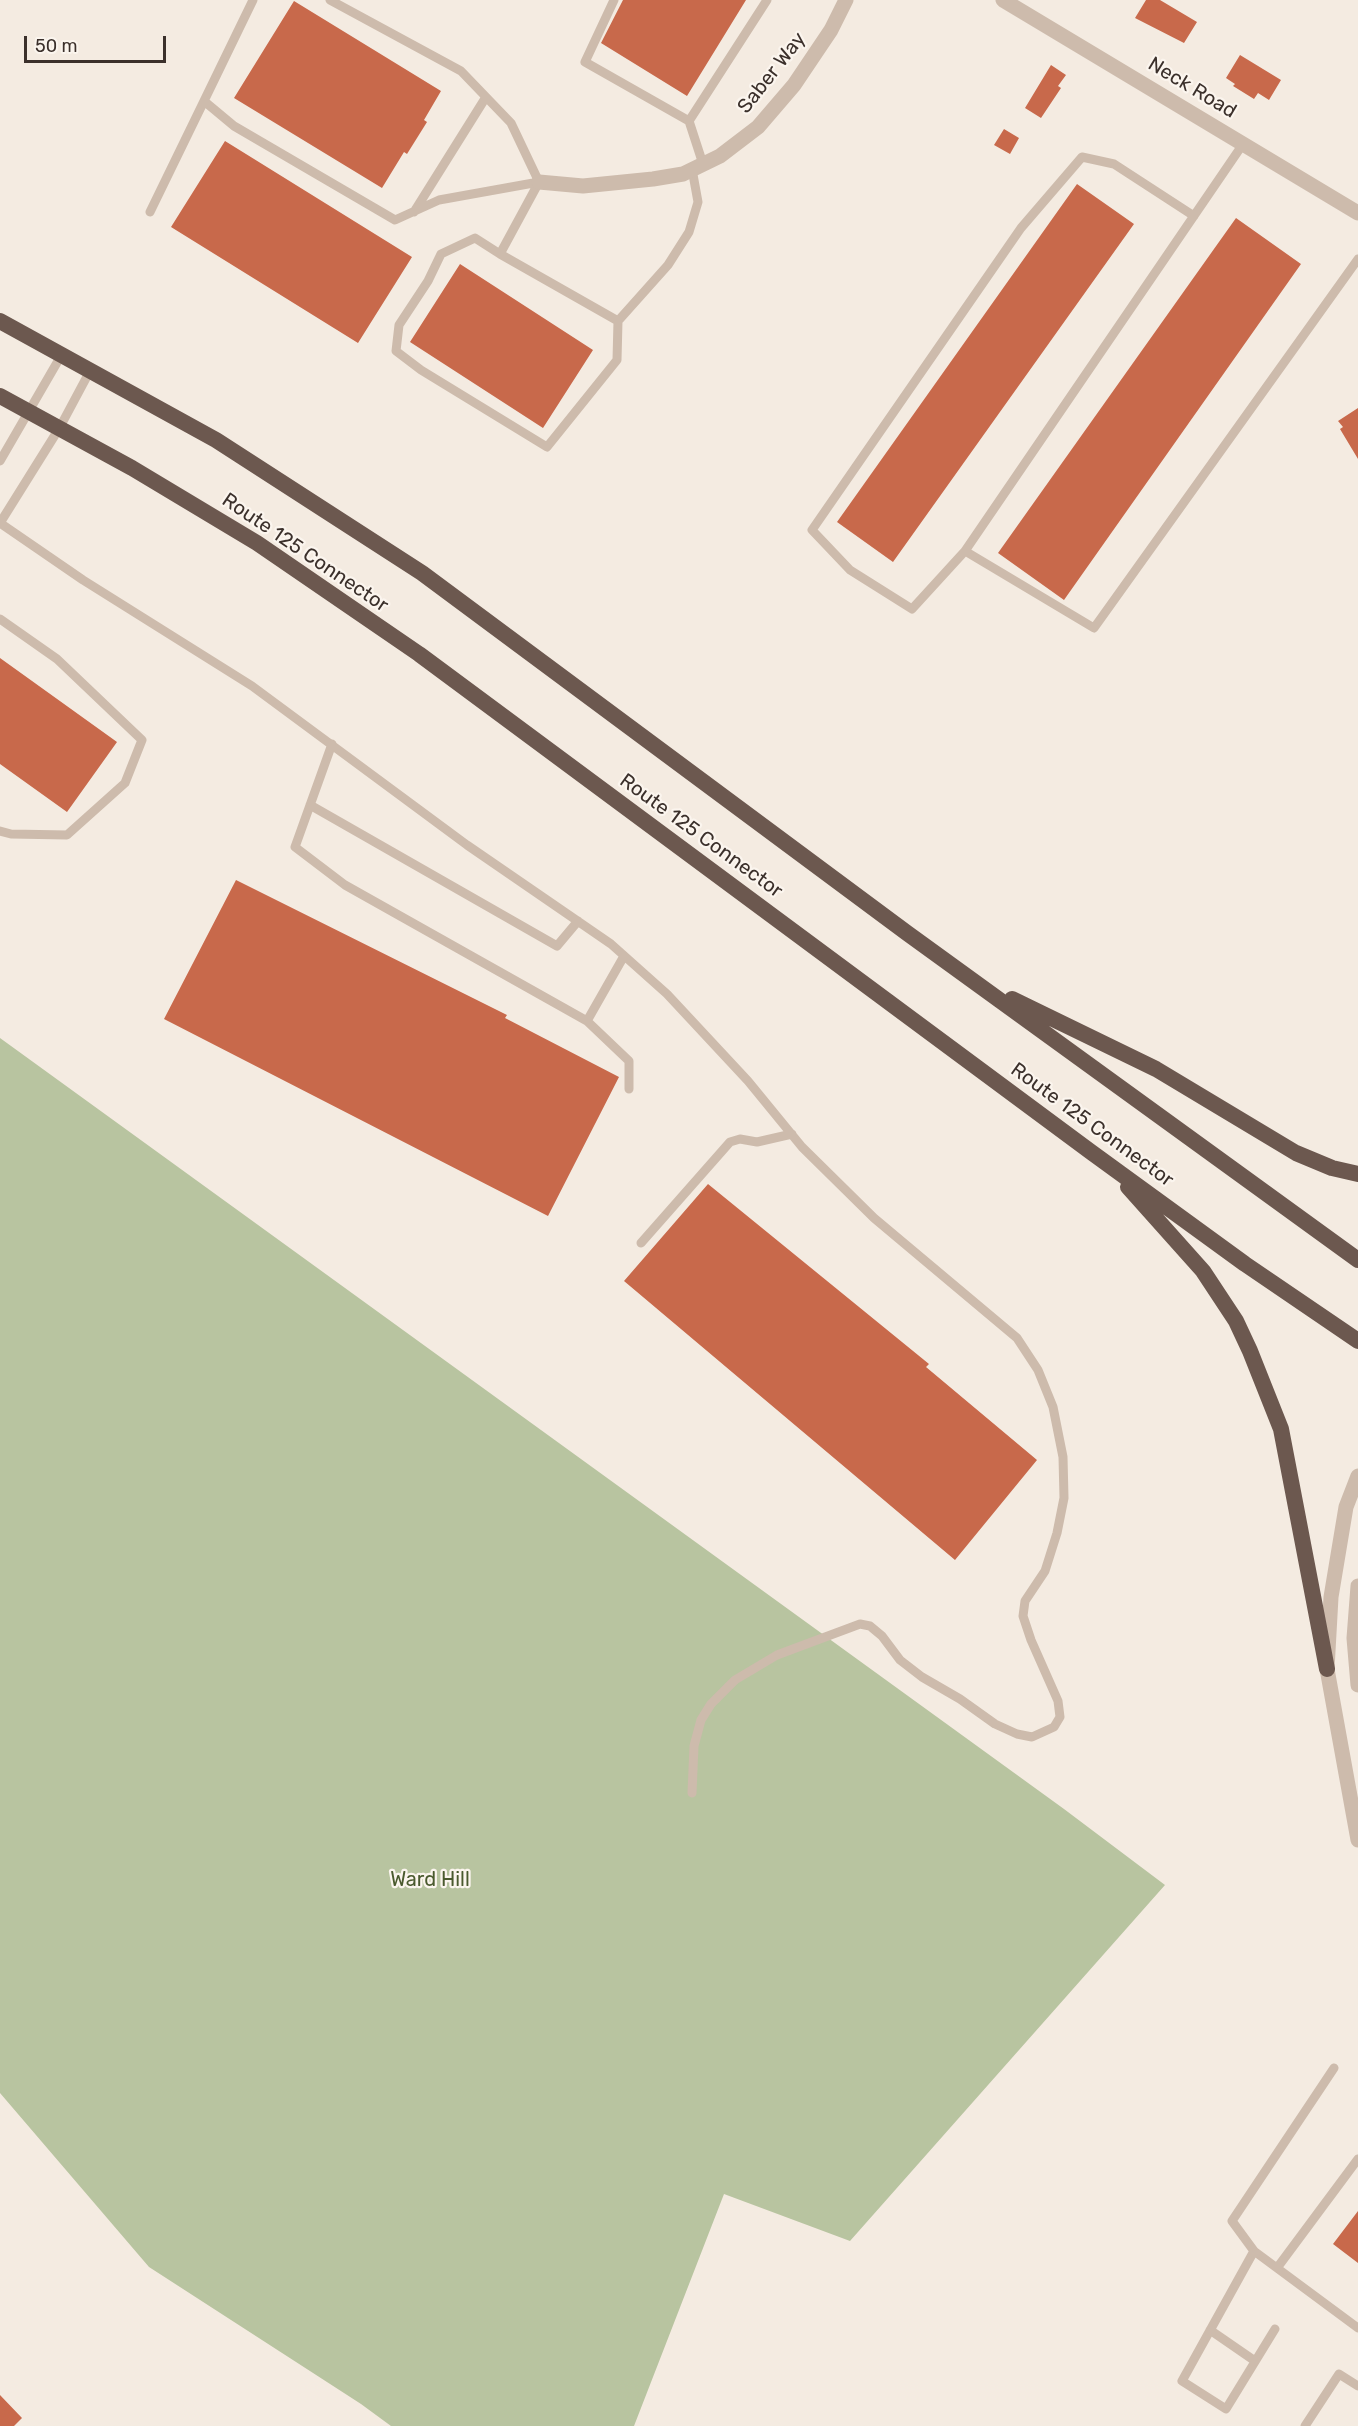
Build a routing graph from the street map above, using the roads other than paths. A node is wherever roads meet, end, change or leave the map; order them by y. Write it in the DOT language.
graph roads {
  1 [pos="253,0"];
  2 [pos="330,0"];
  3 [pos="614,0"];
  4 [pos="767,0"];
  5 [pos="846,0"];
  6 [pos="1004,0"];
  7 [pos="486,97"];
  8 [pos="204,101"];
  9 [pos="689,121"];
  10 [pos="1243,144"];
  11 [pos="698,166"];
  12 [pos="539,182"];
  13 [pos="150,212"];
  14 [pos="414,212"];
  15 [pos="1358,213"];
  16 [pos="1194,216"];
  17 [pos="500,254"];
  18 [pos="1358,259"];
  19 [pos="0,321"];
  20 [pos="618,321"];
  21 [pos="62,354"];
  22 [pos="91,369"];
  23 [pos="0,396"];
  24 [pos="29,411"];
  25 [pos="60,428"];
  26 [pos="0,461"];
  27 [pos="0,523"];
  28 [pos="965,551"];
  29 [pos="0,619"];
  30 [pos="332,744"];
  31 [pos="310,805"];
  32 [pos="0,831"];
  33 [pos="578,921"];
  34 [pos="624,956"];
  35 [pos="975,981"];
  36 [pos="587,1021"];
  37 [pos="629,1089"];
  38 [pos="792,1134"];
  39 [pos="1105,1162"];
  40 [pos="1358,1174"];
  41 [pos="641,1243"];
  42 [pos="1358,1260"];
  43 [pos="1358,1341"];
  44 [pos="1358,1476"];
  45 [pos="1358,1586"];
  46 [pos="1327,1669"];
  47 [pos="1358,1685"];
  48 [pos="692,1793"];
  49 [pos="1358,1840"];
  50 [pos="1334,2068"];
  51 [pos="1358,2159"];
  52 [pos="1254,2251"];
  53 [pos="1277,2268"];
  54 [pos="1358,2328"];
  55 [pos="1275,2329"];
  56 [pos="1210,2330"];
  57 [pos="1255,2361"];
  58 [pos="1358,2386"];
  59 [pos="1305,2426"];
  1 -- 8 [label="lane"];
  2 -- 7 [label="lane"];
  3 -- 9 [label="lane"];
  4 -- 9 [label="lane"];
  5 -- 11 [label="street, Saber Way"];
  6 -- 10 [label="street, Neck Road"];
  7 -- 12 [label="lane"];
  7 -- 14 [label="lane"];
  8 -- 13 [label="lane"];
  8 -- 14 [label="lane"];
  9 -- 11 [label="lane"];
  10 -- 15 [label="street, Neck Road"];
  10 -- 16 [label="lane"];
  11 -- 12 [label="street, Saber Way"];
  11 -- 20 [label="lane"];
  12 -- 14 [label="lane"];
  12 -- 17 [label="lane"];
  16 -- 28 [label="lane"];
  16 -- 28 [label="lane"];
  17 -- 20 [label="lane"];
  17 -- 20 [label="lane"];
  18 -- 28 [label="lane"];
  19 -- 21 [label="highway"];
  21 -- 22 [label="highway"];
  21 -- 24 [label="lane"];
  22 -- 25 [label="lane"];
  22 -- 35 [label="highway"];
  23 -- 24 [label="highway, Route 125 Connector"];
  24 -- 25 [label="highway, Route 125 Connector"];
  24 -- 26 [label="lane"];
  25 -- 27 [label="lane"];
  25 -- 39 [label="highway, Route 125 Connector"];
  27 -- 30 [label="lane"];
  29 -- 32 [label="lane"];
  30 -- 31 [label="lane"];
  30 -- 33 [label="lane"];
  31 -- 33 [label="lane"];
  31 -- 36 [label="lane"];
  33 -- 34 [label="lane"];
  34 -- 36 [label="lane"];
  34 -- 38 [label="lane"];
  35 -- 40 [label="highway"];
  35 -- 42 [label="highway"];
  36 -- 37 [label="lane"];
  38 -- 41 [label="lane"];
  38 -- 48 [label="lane"];
  39 -- 43 [label="highway, Route 125 Connector"];
  39 -- 46 [label="highway"];
  44 -- 46 [label="street"];
  45 -- 47 [label="street"];
  46 -- 49 [label="street"];
  50 -- 52 [label="lane"];
  51 -- 53 [label="lane"];
  52 -- 53 [label="lane"];
  52 -- 56 [label="lane"];
  53 -- 54 [label="lane"];
  55 -- 57 [label="lane"];
  56 -- 57 [label="lane"];
  56 -- 57 [label="lane"];
  58 -- 59 [label="lane"];
}
